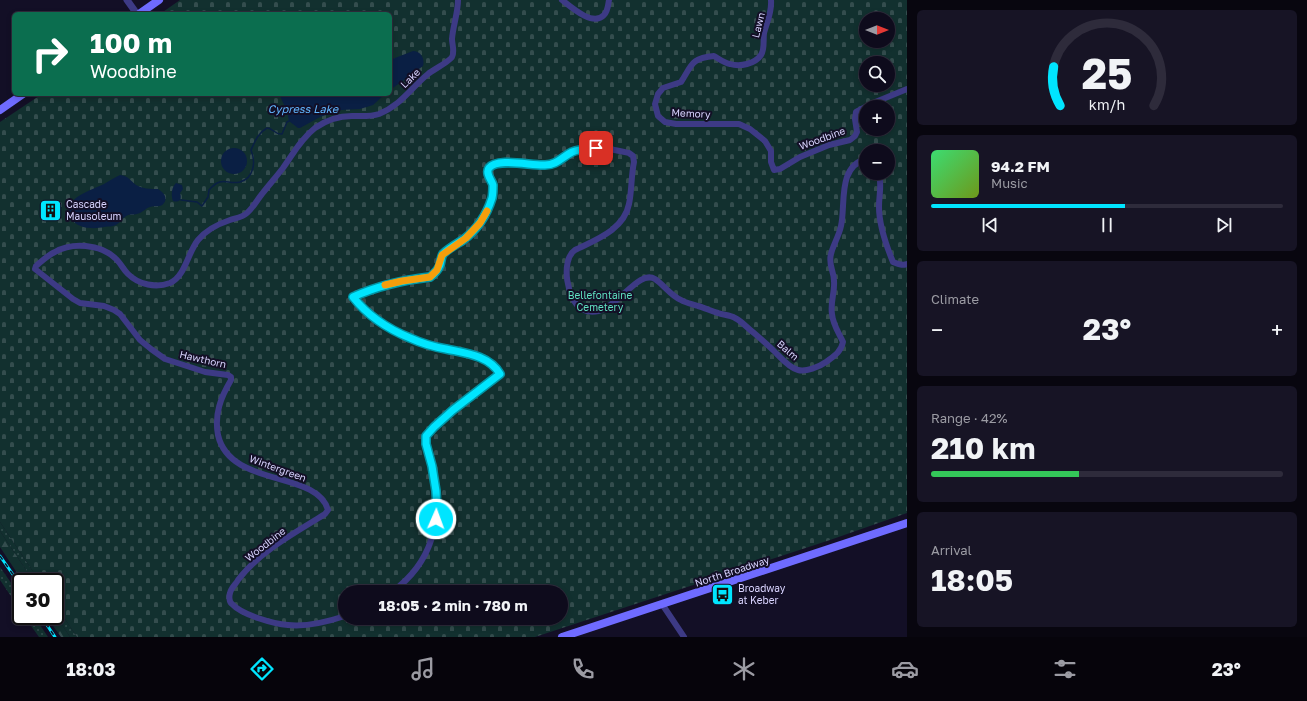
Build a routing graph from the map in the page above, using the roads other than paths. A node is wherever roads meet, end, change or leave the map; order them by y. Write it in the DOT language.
graph roads {
  1 [pos="127,0"];
  2 [pos="159,0"];
  3 [pos="458,0"];
  4 [pos="562,0"];
  5 [pos="609,0"];
  6 [pos="771,0"];
  7 [pos="136,12"];
  8 [pos="141,12"];
  9 [pos="762,54"];
  10 [pos="907,89"];
  11 [pos="20,96"];
  12 [pos="0,110"];
  13 [pos="859,162"];
  14 [pos="774,170"];
  15 [pos="881,180"];
  16 [pos="907,264"];
  17 [pos="35,269"];
  18 [pos="231,377"];
  19 [pos="328,510"];
  20 [pos="907,523"];
  21 [pos="401,585"];
  22 [pos="662,604"];
  23 [pos="338,618"];
  24 [pos="563,637"];
  25 [pos="684,637"];
  1 -- 7 [label="street"];
  2 -- 8 [label="main road"];
  3 -- 17 [label="street, Lake"];
  4 -- 5 [label="street"];
  6 -- 9 [label="street, Lawn"];
  9 -- 14 [label="street, Memory"];
  10 -- 14 [label="street, Woodbine"];
  11 -- 12 [label="main road"];
  13 -- 21 [label="street, Balm"];
  15 -- 16 [label="street"];
  17 -- 18 [label="street, Hawthorn"];
  18 -- 19 [label="street, Wintergreen"];
  19 -- 23 [label="street, Woodbine"];
  20 -- 22 [label="main road, North Broadway"];
  22 -- 24 [label="main road, North Broadway"];
  22 -- 25 [label="street"];
}
